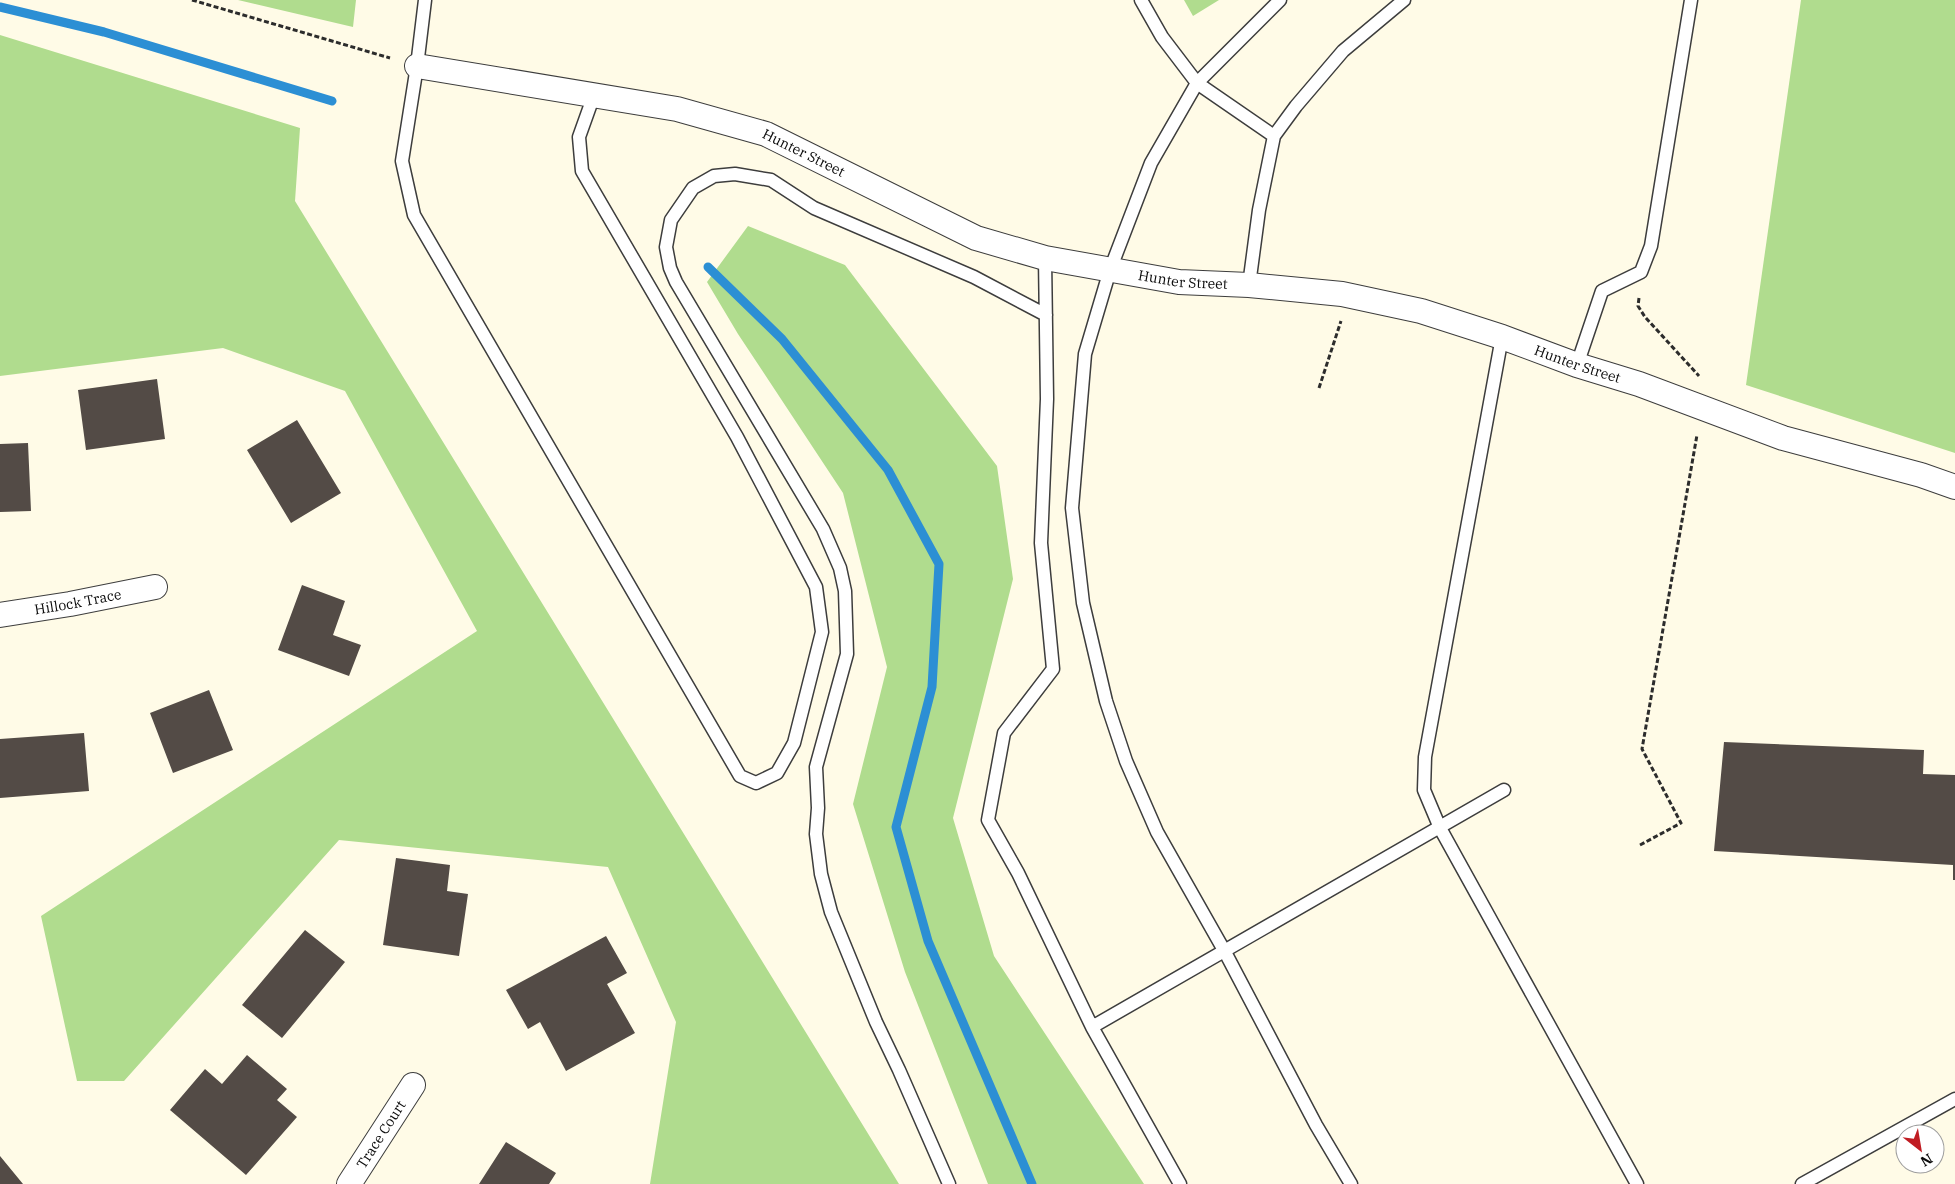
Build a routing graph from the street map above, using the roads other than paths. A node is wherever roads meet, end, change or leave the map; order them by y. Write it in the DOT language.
graph roads {
  1 [pos="425,0"];
  2 [pos="1141,0"];
  3 [pos="1280,0"];
  4 [pos="1404,0"];
  5 [pos="1691,0"];
  6 [pos="417,66"];
  7 [pos="1197,84"];
  8 [pos="594,95"];
  9 [pos="1274,136"];
  10 [pos="1045,258"];
  11 [pos="1110,270"];
  12 [pos="1249,285"];
  13 [pos="1046,315"];
  14 [pos="1502,338"];
  15 [pos="1577,365"];
  16 [pos="1955,487"];
  17 [pos="156,587"];
  18 [pos="0,615"];
  19 [pos="1504,790"];
  20 [pos="1440,828"];
  21 [pos="1224,952"];
  22 [pos="1092,1027"];
  23 [pos="413,1085"];
  24 [pos="1955,1099"];
  25 [pos="350,1184"];
  26 [pos="949,1184"];
  27 [pos="1180,1184"];
  28 [pos="1351,1184"];
  29 [pos="1637,1184"];
  30 [pos="1802,1184"];
  1 -- 6 [label="lane"];
  2 -- 7 [label="lane"];
  3 -- 7 [label="lane"];
  4 -- 9 [label="lane"];
  5 -- 15 [label="lane"];
  6 -- 8 [label="street, Hunter Street"];
  6 -- 8 [label="lane"];
  7 -- 9 [label="lane"];
  7 -- 11 [label="lane"];
  8 -- 10 [label="street, Hunter Street"];
  9 -- 12 [label="lane"];
  10 -- 11 [label="street, Hunter Street"];
  10 -- 13 [label="lane"];
  11 -- 12 [label="street, Hunter Street"];
  11 -- 21 [label="lane"];
  12 -- 14 [label="street, Hunter Street"];
  13 -- 22 [label="lane"];
  13 -- 26 [label="lane"];
  14 -- 15 [label="street, Hunter Street"];
  14 -- 20 [label="lane"];
  15 -- 16 [label="street, Hunter Street"];
  17 -- 18 [label="street, Hillock Trace"];
  19 -- 20 [label="lane"];
  20 -- 21 [label="lane"];
  20 -- 29 [label="lane"];
  21 -- 22 [label="lane"];
  21 -- 28 [label="lane"];
  22 -- 27 [label="lane"];
  23 -- 25 [label="street, Trace Court"];
  24 -- 30 [label="lane"];
}
